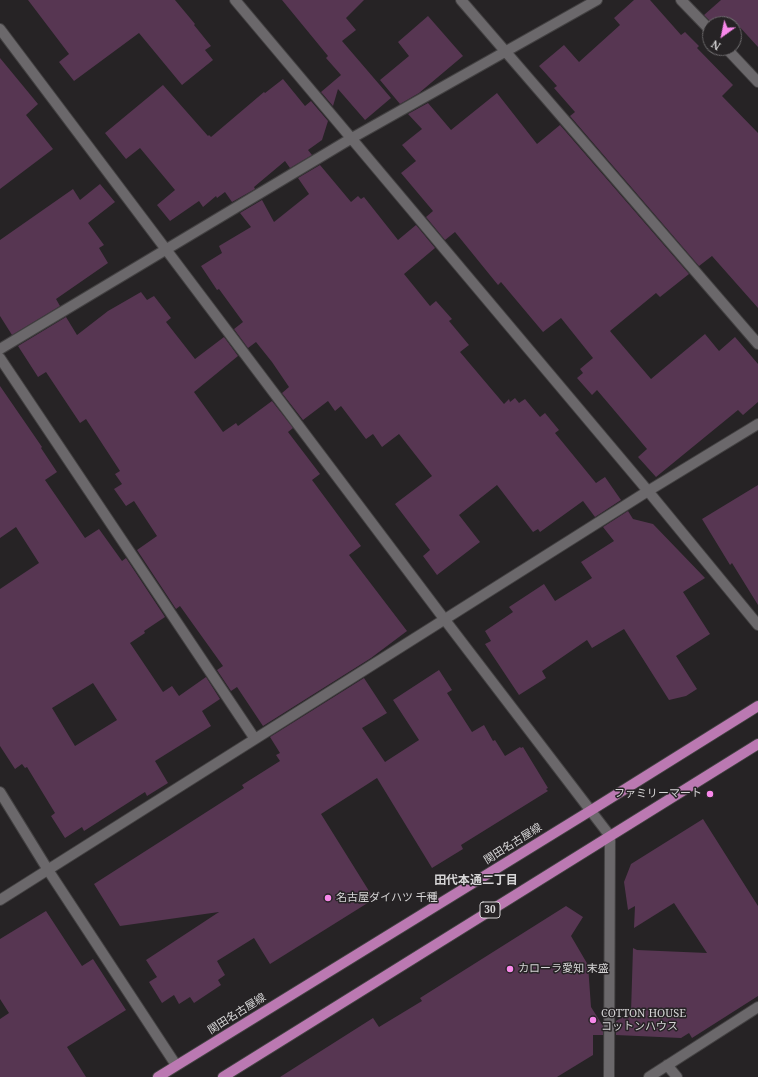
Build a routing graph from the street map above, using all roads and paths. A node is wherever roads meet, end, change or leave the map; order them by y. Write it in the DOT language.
graph roads {
  1 [pos="235,0"];
  2 [pos="461,0"];
  3 [pos="597,0"];
  4 [pos="681,0"];
  5 [pos="702,22"];
  6 [pos="0,29"];
  7 [pos="505,52"];
  8 [pos="734,56"];
  9 [pos="758,82"];
  10 [pos="352,138"];
  11 [pos="166,249"];
  12 [pos="758,344"];
  13 [pos="0,349"];
  14 [pos="0,358"];
  15 [pos="758,424"];
  16 [pos="648,492"];
  17 [pos="445,620"];
  18 [pos="758,625"];
  19 [pos="758,706"];
  20 [pos="255,739"];
  21 [pos="758,744"];
  22 [pos="0,792"];
  23 [pos="590,811"];
  24 [pos="610,836"];
  25 [pos="48,870"];
  26 [pos="0,900"];
  27 [pos="758,1008"];
  28 [pos="176,1065"];
  29 [pos="667,1065"];
  30 [pos="158,1077"];
  31 [pos="222,1077"];
  32 [pos="609,1077"];
  33 [pos="649,1077"];
  34 [pos="677,1077"];
  1 -- 10 [label="street"];
  2 -- 7 [label="street"];
  3 -- 7 [label="street"];
  4 -- 5 [label="street"];
  6 -- 11 [label="street"];
  7 -- 10 [label="street"];
  7 -- 12 [label="street"];
  8 -- 9 [label="street"];
  10 -- 11 [label="street"];
  10 -- 16 [label="street"];
  11 -- 13 [label="street"];
  11 -- 17 [label="street"];
  14 -- 20 [label="street"];
  15 -- 16 [label="street"];
  16 -- 17 [label="street"];
  16 -- 18 [label="street"];
  17 -- 20 [label="street"];
  17 -- 23 [label="street"];
  19 -- 23 [label="main road, 関田名古屋線"];
  20 -- 25 [label="street"];
  21 -- 24 [label="main road, 30"];
  22 -- 25 [label="street"];
  23 -- 24 [label="street"];
  23 -- 28 [label="main road, 関田名古屋線"];
  24 -- 31 [label="main road, 30"];
  24 -- 32 [label="street"];
  25 -- 26 [label="street"];
  25 -- 28 [label="street"];
  27 -- 29 [label="street"];
  28 -- 30 [label="main road, 関田名古屋線"];
  29 -- 33 [label="street"];
  29 -- 34 [label="street"];
}
